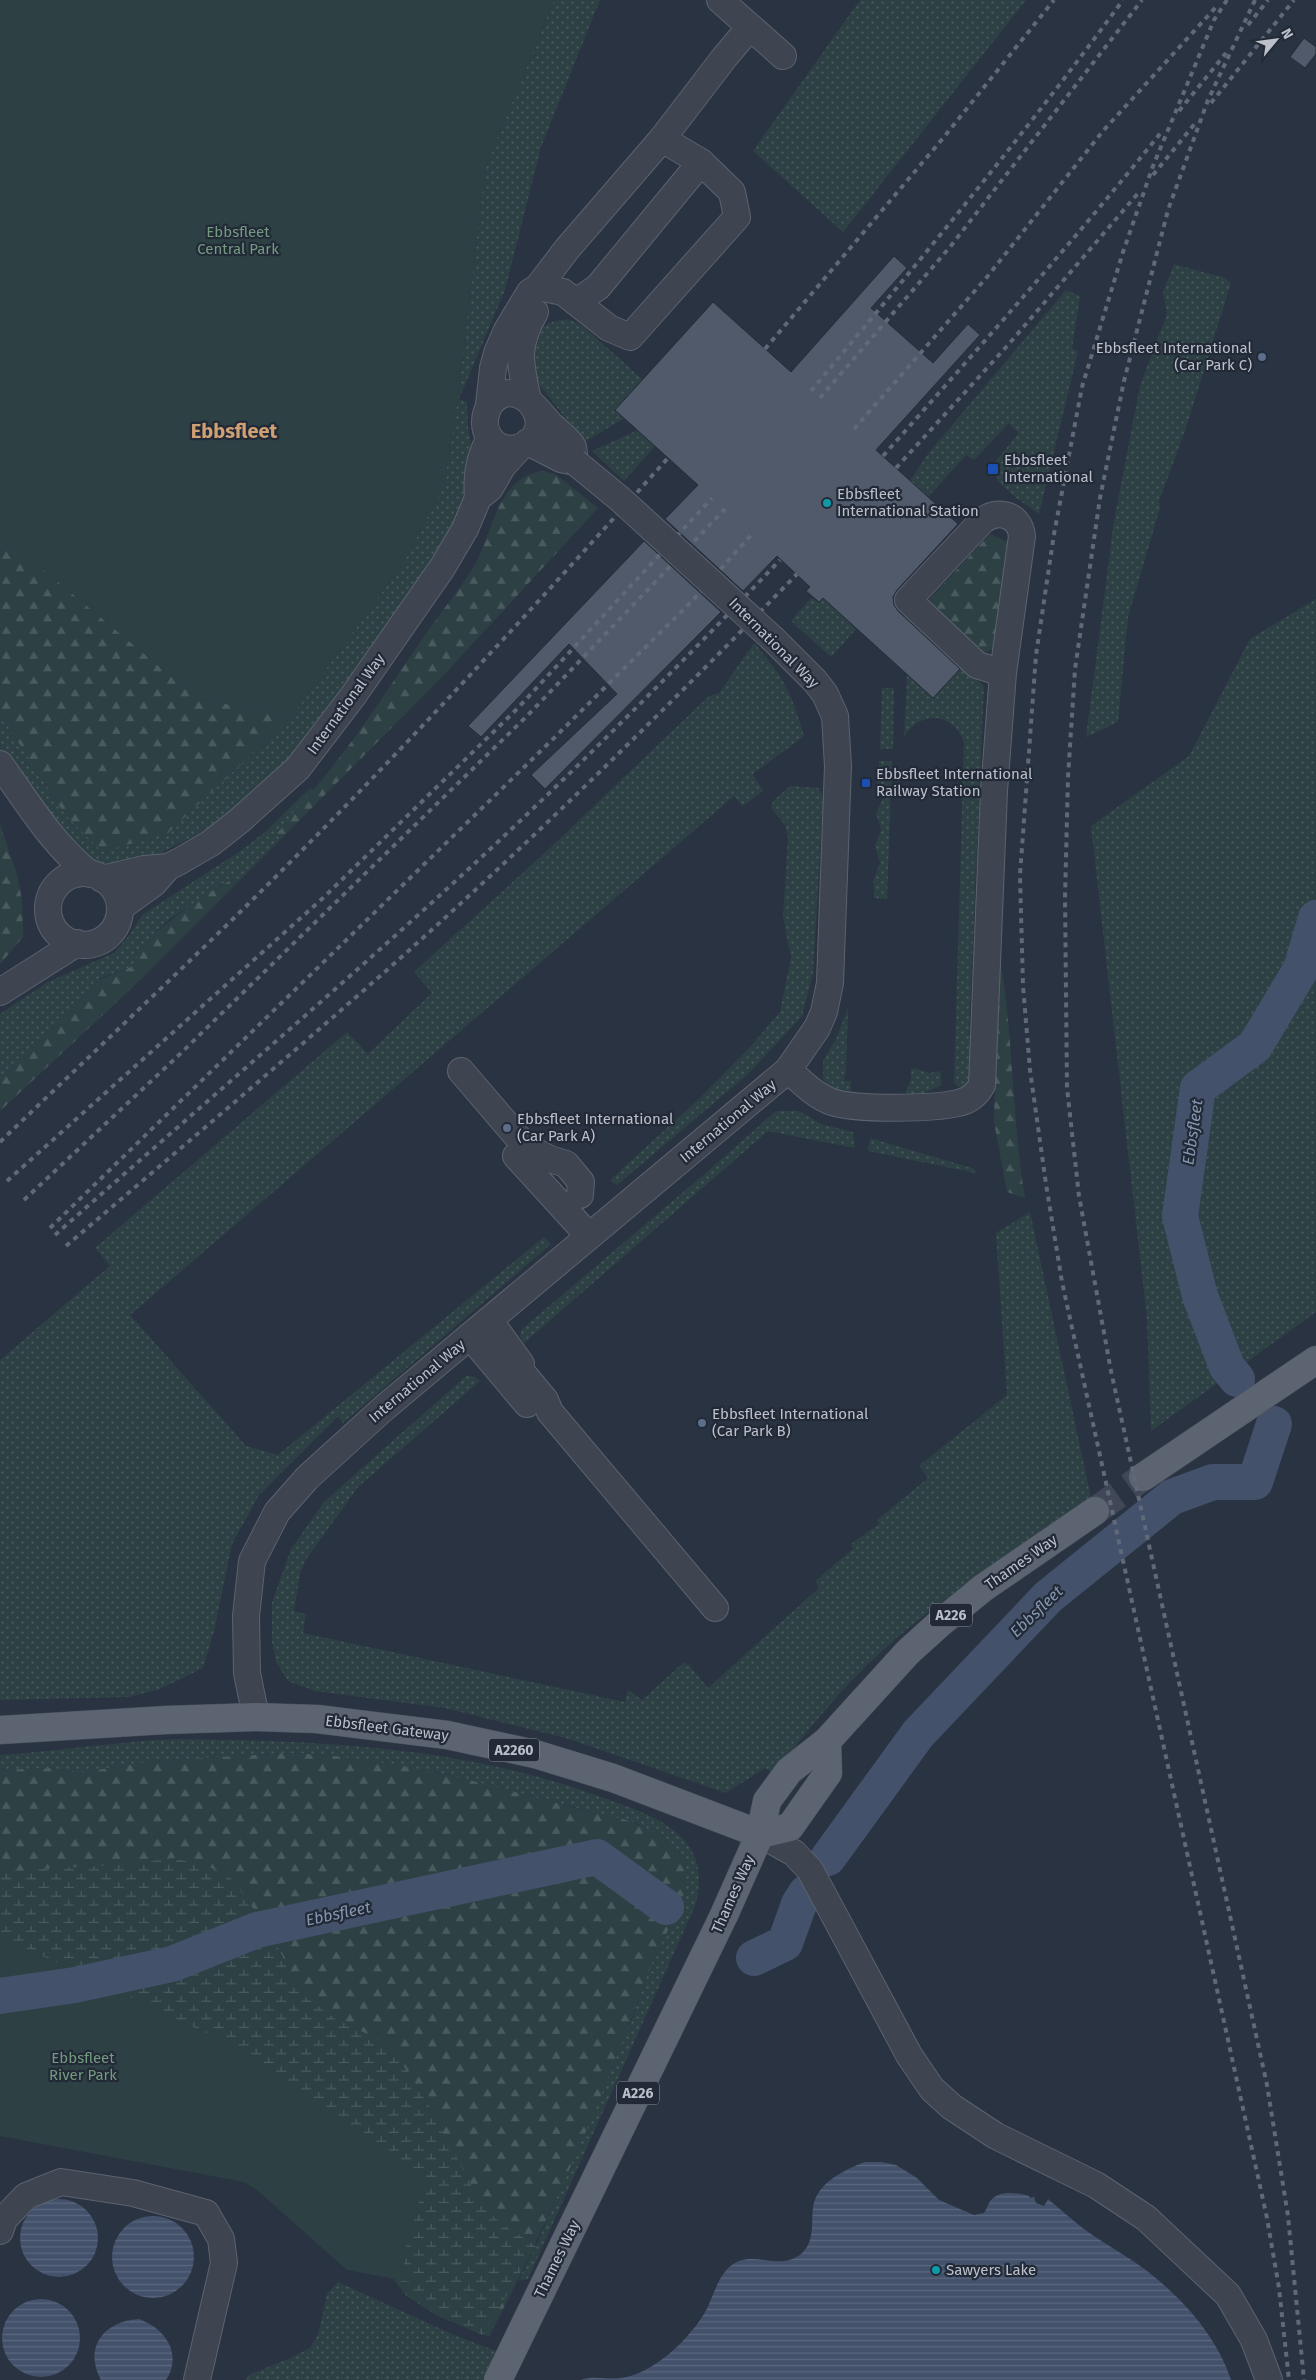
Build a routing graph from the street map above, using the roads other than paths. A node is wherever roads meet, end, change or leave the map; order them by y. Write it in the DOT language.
graph roads {
  1 [pos="720,0"];
  2 [pos="664,136"];
  3 [pos="701,162"];
  4 [pos="538,287"];
  5 [pos="576,302"];
  6 [pos="530,402"];
  7 [pos="489,405"];
  8 [pos="490,438"];
  9 [pos="524,445"];
  10 [pos="574,462"];
  11 [pos="478,498"];
  12 [pos="1003,673"];
  13 [pos="0,764"];
  14 [pos="168,867"];
  15 [pos="96,877"];
  16 [pos="121,907"];
  17 [pos="77,943"];
  18 [pos="0,992"];
  19 [pos="788,1070"];
  20 [pos="461,1071"];
  21 [pos="533,1155"];
  22 [pos="596,1230"];
  23 [pos="479,1328"];
  24 [pos="1316,1360"];
  25 [pos="550,1412"];
  26 [pos="1144,1477"];
  27 [pos="1094,1511"];
  28 [pos="715,1608"];
  29 [pos="256,1717"];
  30 [pos="0,1730"];
  31 [pos="760,1834"];
  32 [pos="0,2232"];
  33 [pos="197,2380"];
  34 [pos="498,2380"];
  35 [pos="1269,2380"];
  1 -- 2 [label="street, International Way"];
  2 -- 3 [label="street"];
  2 -- 4 [label="street, International Way"];
  3 -- 5 [label="street"];
  3 -- 5 [label="street"];
  4 -- 5 [label="street"];
  4 -- 6 [label="street"];
  4 -- 7 [label="street, International Way"];
  6 -- 7 [label="street"];
  6 -- 9 [label="street, International Way"];
  6 -- 10 [label="street, International Way"];
  7 -- 8 [label="street, International Way"];
  8 -- 9 [label="street, International Way"];
  8 -- 11 [label="street, International Way"];
  9 -- 10 [label="street, International Way"];
  9 -- 11 [label="street, International Way"];
  10 -- 19 [label="street, International Way, bridge"];
  11 -- 14 [label="street, International Way"];
  12 -- 12 [label="street"];
  12 -- 19 [label="street"];
  13 -- 15 [label="street"];
  14 -- 15 [label="street, International Way"];
  14 -- 16 [label="street, International Way"];
  15 -- 16 [label="street"];
  15 -- 17 [label="street, International Way"];
  16 -- 17 [label="street"];
  17 -- 18 [label="street"];
  19 -- 22 [label="street, International Way"];
  20 -- 21 [label="street"];
  21 -- 22 [label="street"];
  21 -- 22 [label="street"];
  22 -- 23 [label="street, International Way"];
  23 -- 25 [label="street"];
  23 -- 25 [label="street"];
  23 -- 29 [label="street, International Way"];
  24 -- 26 [label="main road"];
  25 -- 28 [label="street"];
  27 -- 31 [label="main road, Thames Way / A226"];
  29 -- 30 [label="main road, Ebbsfleet Gateway / A2260"];
  29 -- 31 [label="main road, Ebbsfleet Gateway / A2260"];
  31 -- 34 [label="main road, Thames Way / A226"];
  31 -- 35 [label="street"];
  32 -- 33 [label="street"];
}
